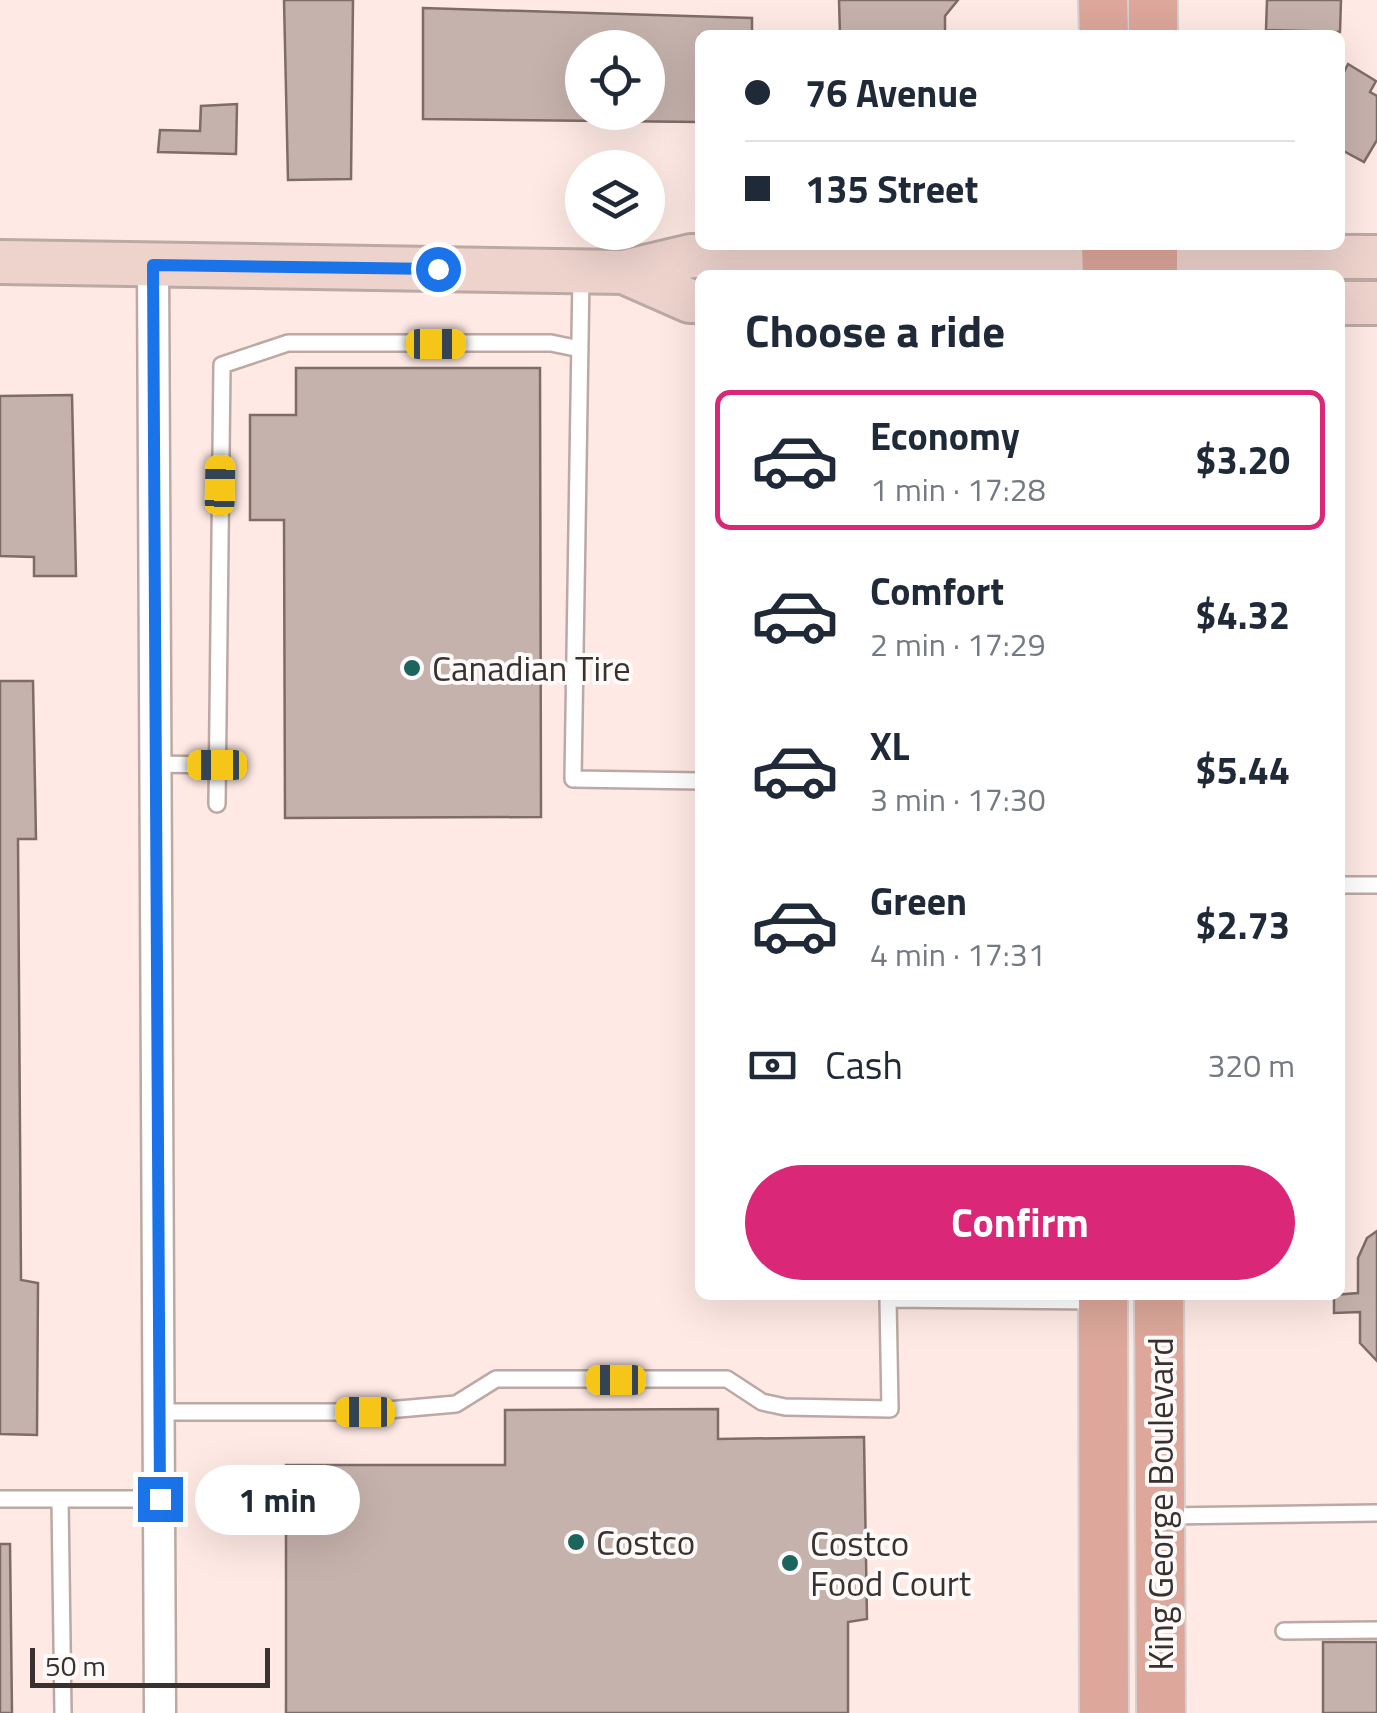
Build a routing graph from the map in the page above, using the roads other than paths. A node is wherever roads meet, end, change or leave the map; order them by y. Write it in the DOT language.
graph roads {
  1 [pos="1103,0"];
  2 [pos="1153,0"];
  3 [pos="1104,30"];
  4 [pos="1153,30"];
  5 [pos="1377,257"];
  6 [pos="1107,259"];
  7 [pos="1153,259"];
  8 [pos="0,262"];
  9 [pos="153,265"];
  10 [pos="581,272"];
  11 [pos="624,272"];
  12 [pos="695,299"];
  13 [pos="1345,303"];
  14 [pos="1377,303"];
  15 [pos="580,349"];
  16 [pos="155,764"];
  17 [pos="217,765"];
  18 [pos="695,781"];
  19 [pos="217,804"];
  20 [pos="1377,885"];
  21 [pos="1345,886"];
  22 [pos="888,1300"];
  23 [pos="1103,1300"];
  24 [pos="1159,1300"];
  25 [pos="158,1412"];
  26 [pos="0,1499"];
  27 [pos="60,1499"];
  28 [pos="160,1499"];
  29 [pos="1377,1513"];
  30 [pos="1161,1516"];
  31 [pos="1284,1630"];
  32 [pos="1377,1630"];
  33 [pos="62,1713"];
  34 [pos="160,1713"];
  35 [pos="1104,1713"];
  36 [pos="1161,1713"];
  1 -- 3 [label="main road"];
  2 -- 4 [label="main road"];
  5 -- 7 [label="main road"];
  6 -- 7 [label="main road"];
  6 -- 11 [label="main road"];
  8 -- 9 [label="main road"];
  9 -- 10 [label="main road"];
  9 -- 16 [label="street"];
  10 -- 11 [label="main road"];
  10 -- 15 [label="lane"];
  11 -- 12 [label="main road"];
  13 -- 14 [label="main road"];
  15 -- 17 [label="lane"];
  15 -- 18 [label="lane"];
  16 -- 17 [label="lane"];
  16 -- 25 [label="street"];
  17 -- 19 [label="lane"];
  20 -- 21 [label="lane"];
  22 -- 25 [label="lane"];
  23 -- 35 [label="main road, King George Boulevard"];
  24 -- 30 [label="main road, King George Boulevard"];
  25 -- 28 [label="street"];
  26 -- 27 [label="lane"];
  27 -- 28 [label="lane"];
  27 -- 33 [label="lane"];
  28 -- 34 [label="street"];
  29 -- 30 [label="lane"];
  30 -- 36 [label="main road, King George Boulevard"];
  31 -- 32 [label="lane"];
}
